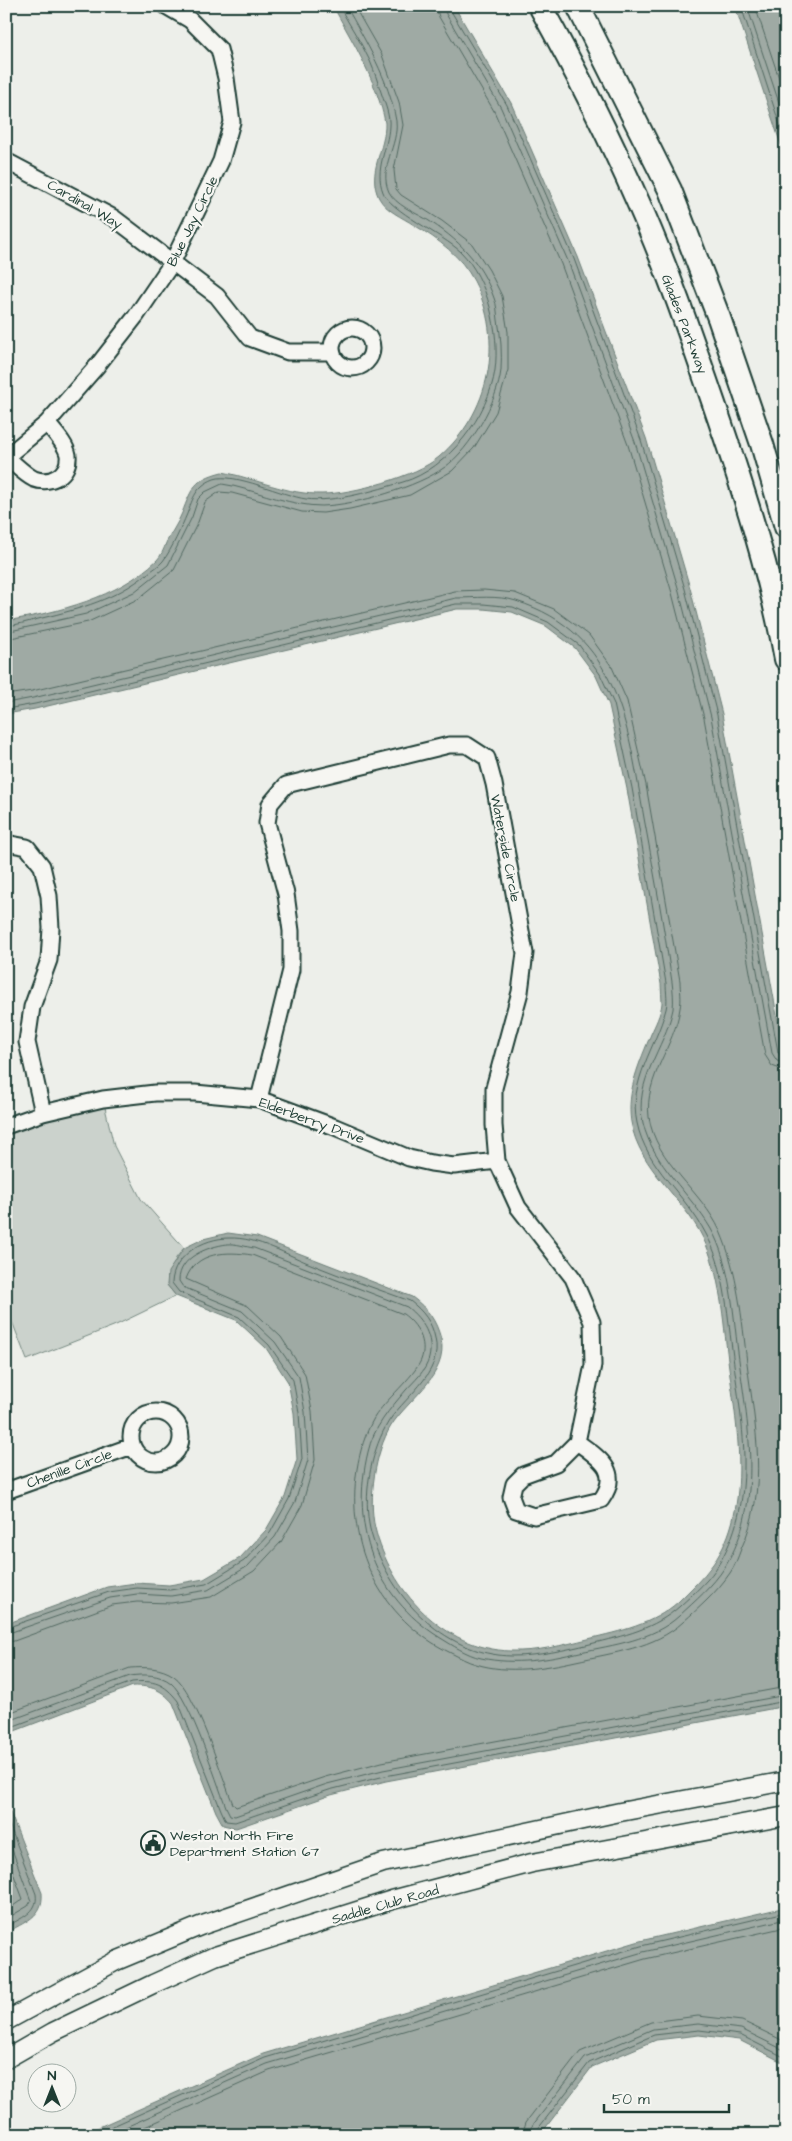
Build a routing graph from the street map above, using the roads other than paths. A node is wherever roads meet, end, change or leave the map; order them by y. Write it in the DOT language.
graph roads {
  1 [pos="166,6"];
  2 [pos="540,6"];
  3 [pos="578,6"];
  4 [pos="6,161"];
  5 [pos="172,263"];
  6 [pos="332,352"];
  7 [pos="47,423"];
  8 [pos="6,457"];
  9 [pos="786,528"];
  10 [pos="783,604"];
  11 [pos="786,659"];
  12 [pos="6,843"];
  13 [pos="259,1099"];
  14 [pos="43,1113"];
  15 [pos="6,1126"];
  16 [pos="497,1161"];
  17 [pos="577,1442"];
  18 [pos="132,1446"];
  19 [pos="6,1491"];
  20 [pos="786,1781"];
  21 [pos="786,1816"];
  22 [pos="6,2021"];
  23 [pos="6,2059"];
  1 -- 5 [label="street, Blue Jay Circle"];
  2 -- 10 [label="main road, Glades Parkway"];
  3 -- 9 [label="main road"];
  4 -- 5 [label="street, Cardinal Way"];
  5 -- 6 [label="street, Cardinal Way"];
  5 -- 7 [label="street, Blue Jay Circle"];
  7 -- 8 [label="street, Blue Jay Circle"];
  7 -- 8 [label="street, Blue Jay Circle"];
  10 -- 11 [label="main road, Glades Parkway"];
  12 -- 14 [label="street"];
  13 -- 14 [label="street, Elderberry Drive"];
  13 -- 16 [label="street, Elderberry Drive"];
  13 -- 16 [label="street, Waterside Circle"];
  14 -- 15 [label="street, Elderberry Drive"];
  16 -- 17 [label="street, Waterside Circle"];
  17 -- 17 [label="street"];
  18 -- 19 [label="street, Chenille Circle"];
  20 -- 22 [label="street"];
  21 -- 23 [label="street, Saddle Club Road"];
}
